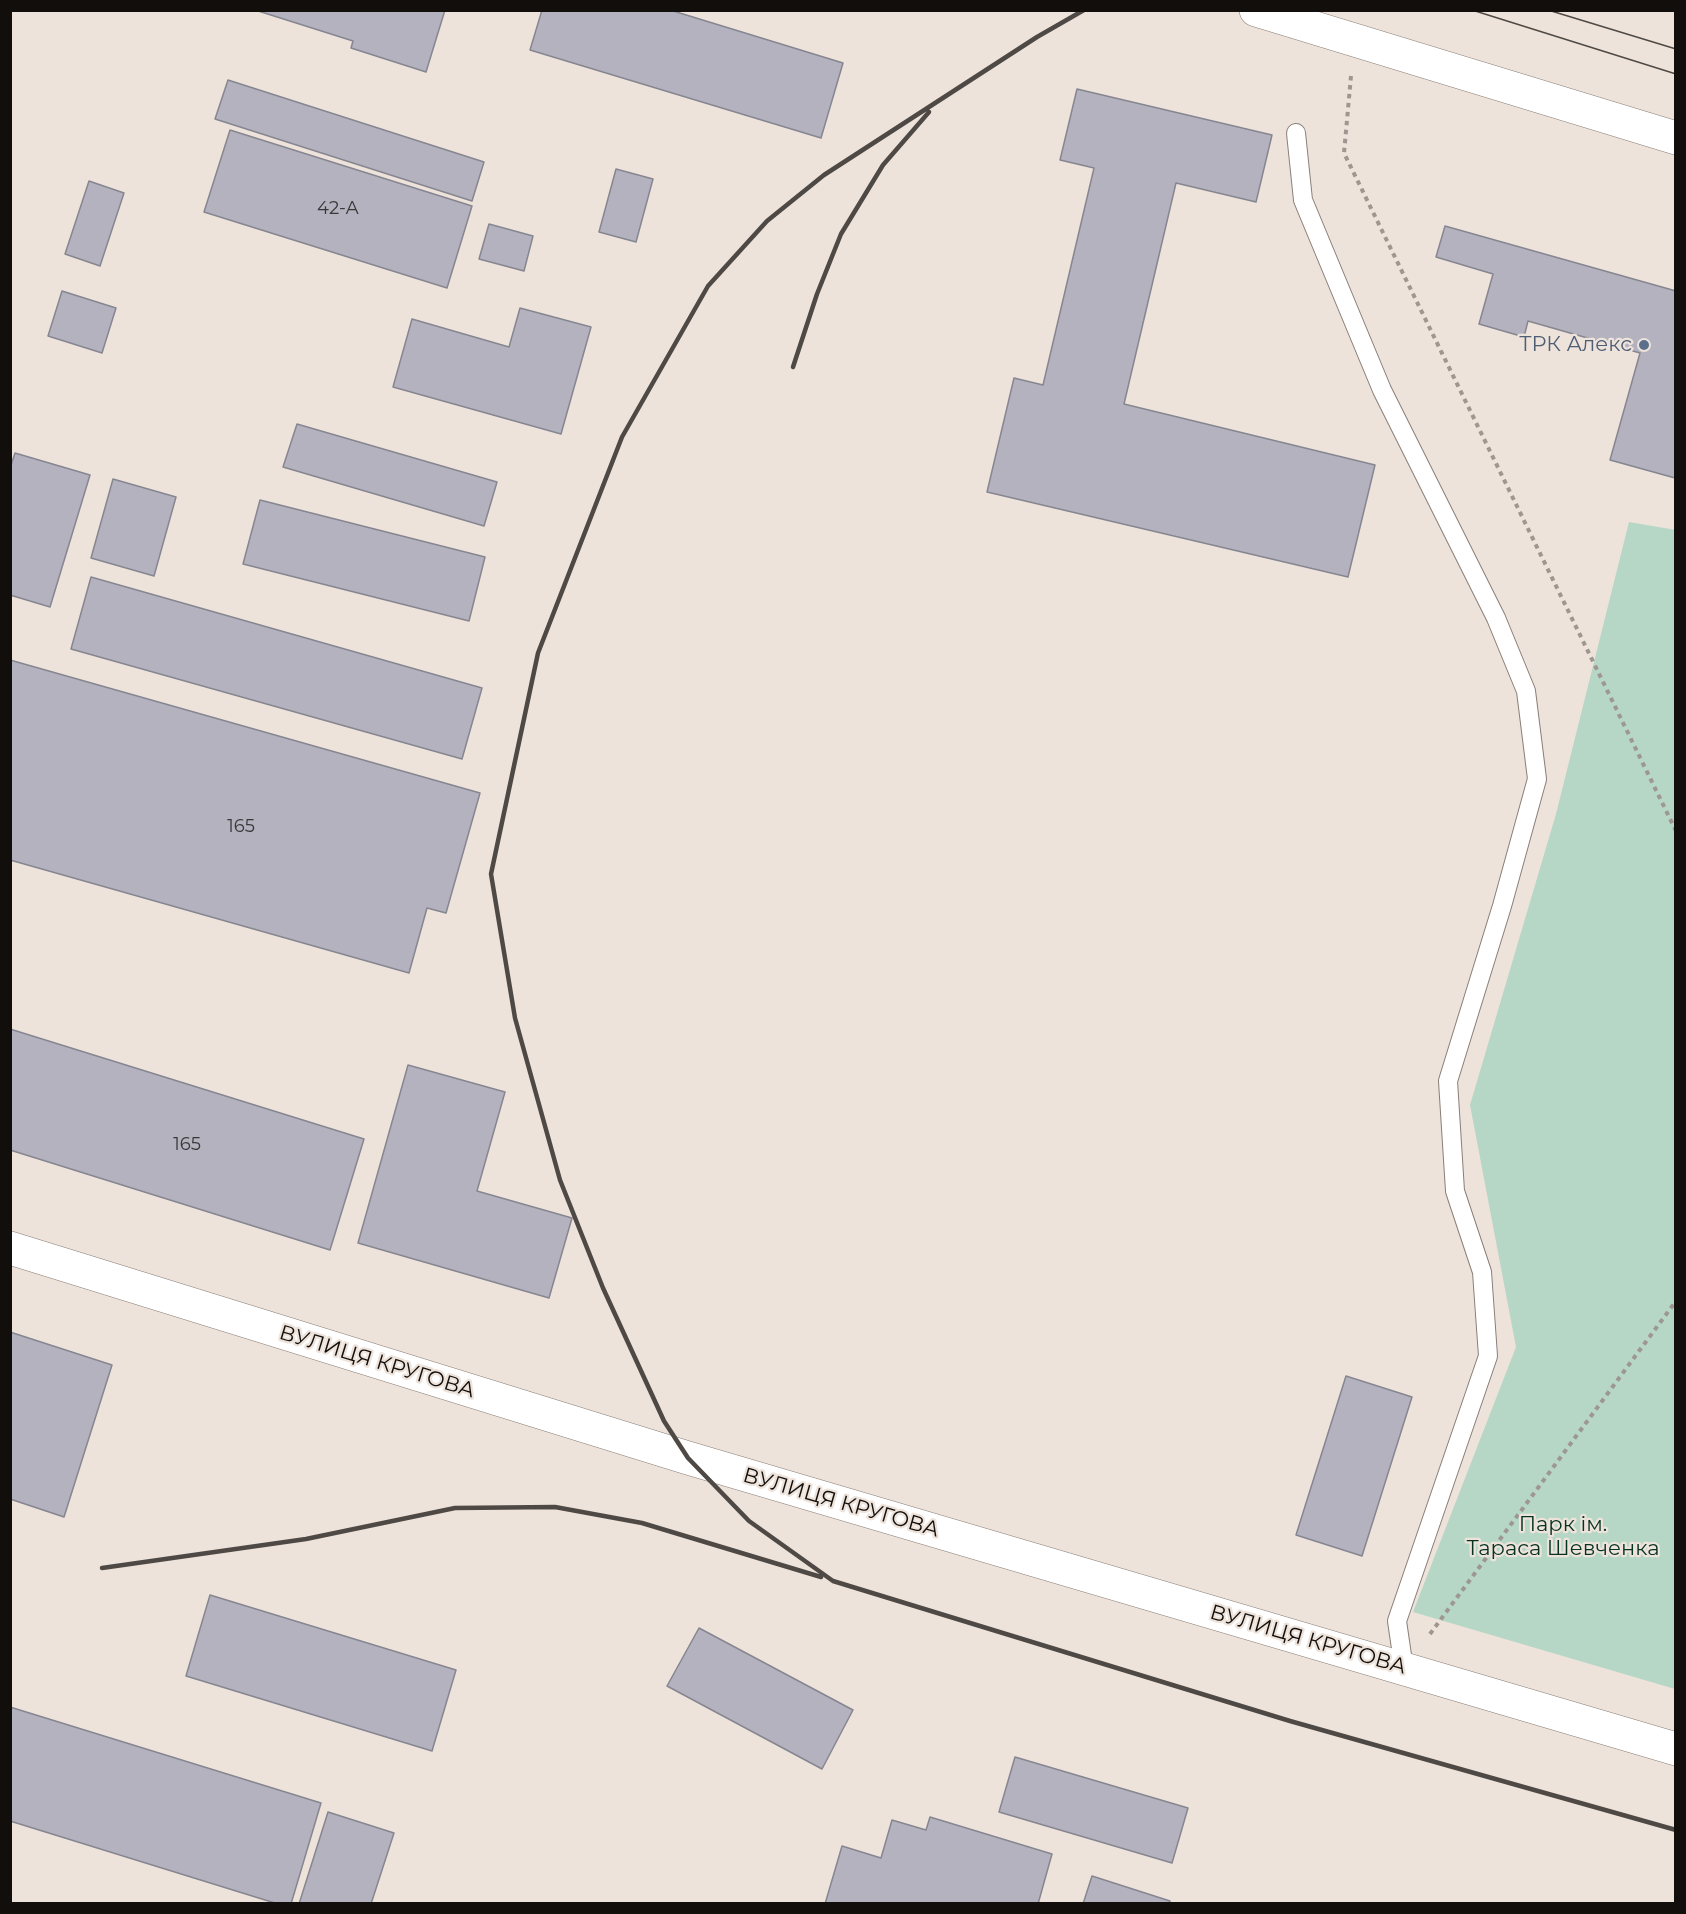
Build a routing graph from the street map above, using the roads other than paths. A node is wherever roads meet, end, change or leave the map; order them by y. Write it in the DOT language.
graph roads {
  1 [pos="1256,10"];
  2 [pos="1296,133"];
  3 [pos="1676,138"];
  4 [pos="10,1248"];
  5 [pos="1404,1669"];
  6 [pos="1676,1749"];
  1 -- 3 [label="street"];
  2 -- 5 [label="lane"];
  4 -- 5 [label="street, ВУЛИЦЯ КРУГОВА"];
  5 -- 6 [label="street, ВУЛИЦЯ КРУГОВА"];
}
